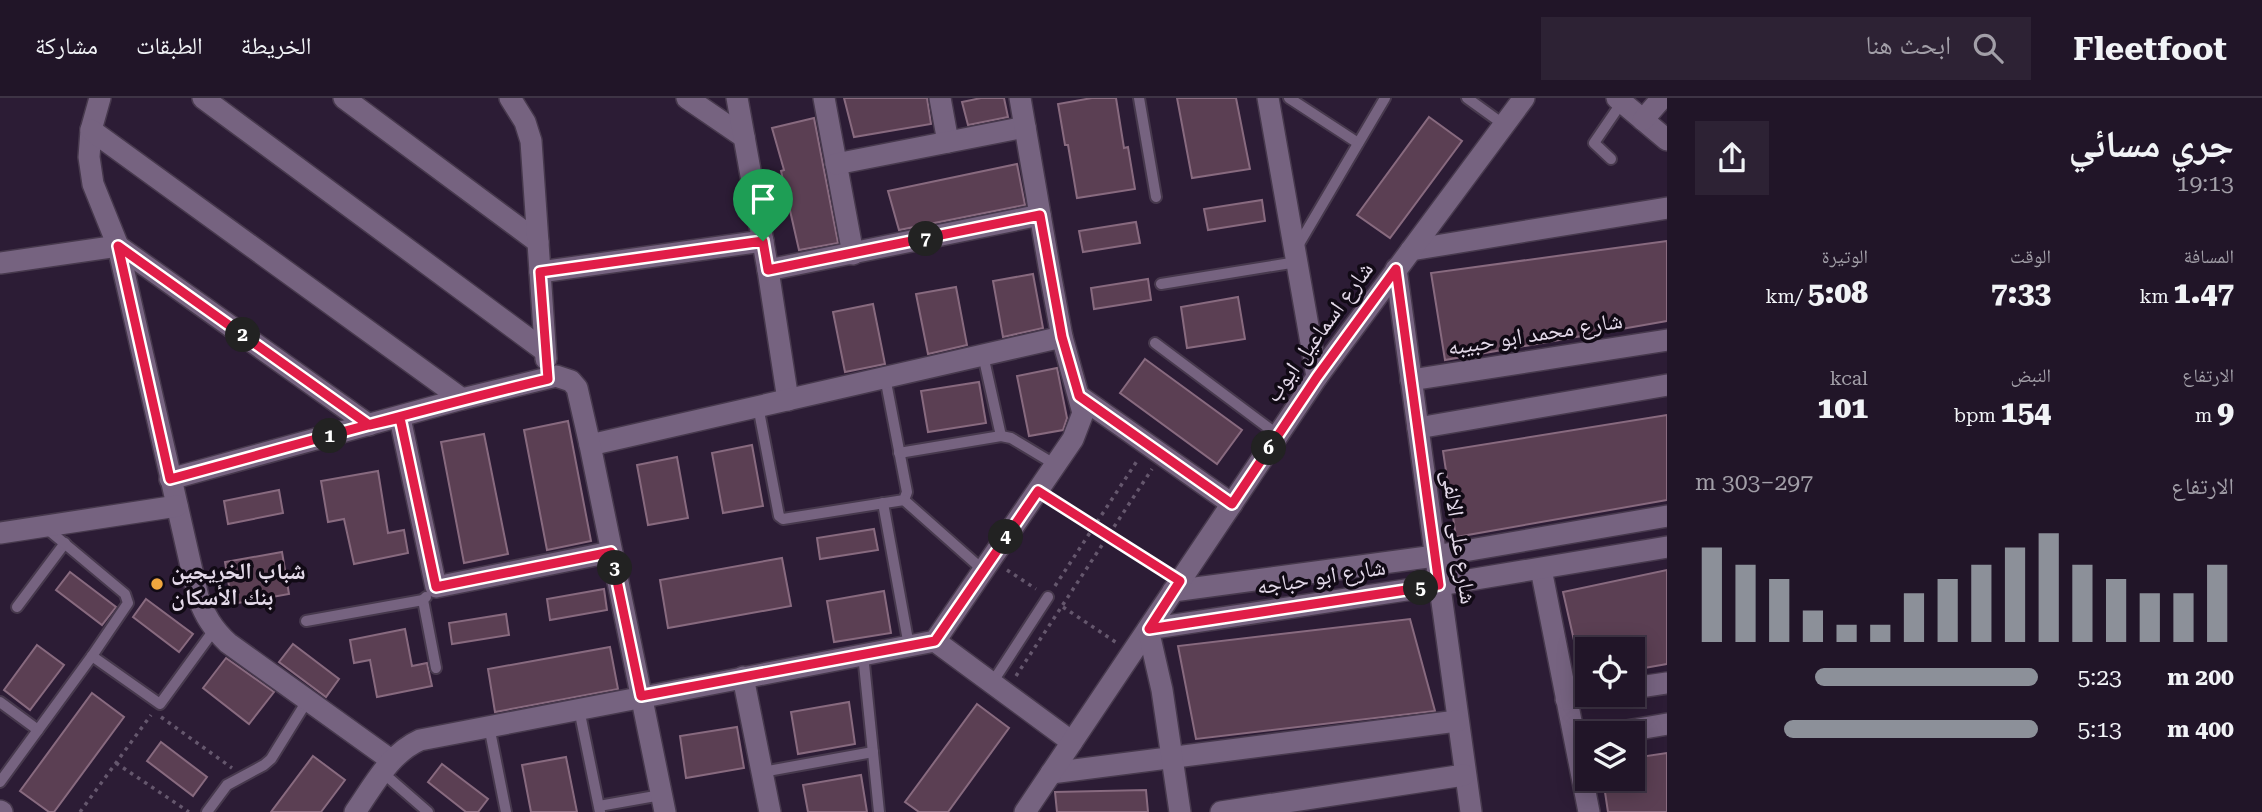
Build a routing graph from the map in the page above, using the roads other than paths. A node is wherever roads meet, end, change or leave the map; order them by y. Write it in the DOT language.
graph roads {
  1 [pos="100,98"];
  2 [pos="203,98"];
  3 [pos="344,98"];
  4 [pos="510,98"];
  5 [pos="687,98"];
  6 [pos="737,98"];
  7 [pos="824,98"];
  8 [pos="940,98"];
  9 [pos="1020,98"];
  10 [pos="1139,98"];
  11 [pos="1268,98"];
  12 [pos="1289,98"];
  13 [pos="1385,98"];
  14 [pos="1467,98"];
  15 [pos="1524,98"];
  16 [pos="1662,98"];
  17 [pos="1620,100"];
  18 [pos="1643,120"];
  19 [pos="1503,124"];
  20 [pos="1025,127"];
  21 [pos="91,130"];
  22 [pos="744,137"];
  23 [pos="1667,140"];
  24 [pos="948,142"];
  25 [pos="1359,143"];
  26 [pos="1611,159"];
  27 [pos="836,164"];
  28 [pos="1156,197"];
  29 [pos="1667,208"];
  30 [pos="1040,215"];
  31 [pos="763,241"];
  32 [pos="538,242"];
  33 [pos="118,246"];
  34 [pos="1411,250"];
  35 [pos="853,254"];
  36 [pos="1296,257"];
  37 [pos="0,262"];
  38 [pos="1396,269"];
  39 [pos="768,270"];
  40 [pos="540,272"];
  41 [pos="1161,284"];
  42 [pos="1062,337"];
  43 [pos="1667,340"];
  44 [pos="1155,344"];
  45 [pos="545,351"];
  46 [pos="983,355"];
  47 [pos="885,377"];
  48 [pos="1317,377"];
  49 [pos="548,379"];
  50 [pos="1411,380"];
  51 [pos="1667,385"];
  52 [pos="1079,396"];
  53 [pos="462,399"];
  54 [pos="788,400"];
  55 [pos="758,406"];
  56 [pos="400,418"];
  57 [pos="369,425"];
  58 [pos="1418,428"];
  59 [pos="1278,435"];
  60 [pos="1001,436"];
  61 [pos="590,445"];
  62 [pos="899,453"];
  63 [pos="1056,465"];
  64 [pos="170,479"];
  65 [pos="904,500"];
  66 [pos="883,503"];
  67 [pos="1232,504"];
  68 [pos="177,506"];
  69 [pos="1667,516"];
  70 [pos="44,526"];
  71 [pos="0,533"];
  72 [pos="65,543"];
  73 [pos="1667,547"];
  74 [pos="611,552"];
  75 [pos="1435,556"];
  76 [pos="1541,569"];
  77 [pos="984,570"];
  78 [pos="1439,585"];
  79 [pos="1176,586"];
  80 [pos="430,594"];
  81 [pos="1048,597"];
  82 [pos="17,607"];
  83 [pos="306,621"];
  84 [pos="1149,629"];
  85 [pos="214,630"];
  86 [pos="935,641"];
  87 [pos="909,646"];
  88 [pos="863,654"];
  89 [pos="92,656"];
  90 [pos="436,668"];
  91 [pos="743,677"];
  92 [pos="1667,683"];
  93 [pos="1645,686"];
  94 [pos="999,688"];
  95 [pos="641,696"];
  96 [pos="1575,698"];
  97 [pos="1566,699"];
  98 [pos="307,701"];
  99 [pos="0,702"];
  100 [pos="579,709"];
  101 [pos="1457,721"];
  102 [pos="1575,723"];
  103 [pos="1667,724"];
  104 [pos="489,726"];
  105 [pos="1645,728"];
  106 [pos="38,730"];
  107 [pos="1072,742"];
  108 [pos="873,752"];
  109 [pos="1174,757"];
  110 [pos="387,766"];
  111 [pos="762,772"];
  112 [pos="1464,775"];
  113 [pos="1046,779"];
  114 [pos="0,782"];
  115 [pos="1587,791"];
  116 [pos="663,803"];
  117 [pos="599,809"];
  118 [pos="207,812"];
  119 [pos="355,812"];
  120 [pos="428,812"];
  121 [pos="506,812"];
  122 [pos="770,812"];
  123 [pos="879,812"];
  124 [pos="1025,812"];
  125 [pos="1044,812"];
  126 [pos="1181,812"];
  127 [pos="1221,812"];
  128 [pos="1471,812"];
  129 [pos="1589,812"];
  1 -- 21 [label="street"];
  2 -- 45 [label="street"];
  3 -- 32 [label="street"];
  4 -- 32 [label="street"];
  5 -- 22 [label="street"];
  6 -- 22 [label="street"];
  7 -- 27 [label="street"];
  8 -- 24 [label="street"];
  9 -- 20 [label="street"];
  10 -- 28 [label="lane"];
  11 -- 36 [label="street"];
  12 -- 25 [label="lane"];
  13 -- 25 [label="lane"];
  14 -- 19 [label="lane"];
  15 -- 19 [label="street, شارع اسماعيل ايوب"];
  16 -- 18 [label="street"];
  17 -- 18 [label="street"];
  17 -- 26 [label="lane"];
  18 -- 23 [label="street"];
  19 -- 34 [label="street, شارع اسماعيل ايوب"];
  20 -- 24 [label="street"];
  20 -- 30 [label="street"];
  21 -- 33 [label="street"];
  21 -- 53 [label="street"];
  22 -- 31 [label="street"];
  24 -- 27 [label="street"];
  25 -- 36 [label="lane"];
  27 -- 35 [label="street"];
  29 -- 34 [label="street"];
  30 -- 35 [label="street"];
  30 -- 42 [label="street"];
  31 -- 39 [label="street"];
  31 -- 40 [label="street"];
  32 -- 40 [label="street"];
  33 -- 37 [label="street"];
  33 -- 57 [label="street"];
  33 -- 64 [label="street"];
  34 -- 38 [label="street, شارع اسماعيل ايوب"];
  35 -- 39 [label="street"];
  36 -- 41 [label="lane"];
  36 -- 48 [label="street"];
  38 -- 48 [label="street, شارع اسماعيل ايوب"];
  38 -- 50 [label="street, شارع على الالفى"];
  39 -- 54 [label="street"];
  40 -- 45 [label="street"];
  42 -- 46 [label="street"];
  42 -- 52 [label="street"];
  43 -- 50 [label="street, شارع محمد ابو حبيبه"];
  44 -- 59 [label="lane"];
  45 -- 49 [label="street"];
  46 -- 47 [label="street"];
  46 -- 60 [label="lane"];
  47 -- 54 [label="street"];
  47 -- 62 [label="lane"];
  48 -- 59 [label="street, شارع اسماعيل ايوب"];
  49 -- 53 [label="street"];
  49 -- 61 [label="street"];
  50 -- 58 [label="street, شارع على الالفى"];
  51 -- 58 [label="street"];
  52 -- 63 [label="street"];
  52 -- 67 [label="street"];
  53 -- 56 [label="street"];
  54 -- 55 [label="street"];
  55 -- 61 [label="street"];
  55 -- 66 [label="lane"];
  56 -- 57 [label="street"];
  56 -- 80 [label="street"];
  57 -- 64 [label="street"];
  58 -- 75 [label="street, شارع على الالفى"];
  59 -- 67 [label="street, شارع اسماعيل ايوب"];
  60 -- 62 [label="lane"];
  60 -- 63 [label="lane"];
  61 -- 74 [label="street"];
  62 -- 65 [label="lane"];
  63 -- 77 [label="street"];
  64 -- 68 [label="street"];
  65 -- 66 [label="lane"];
  65 -- 77 [label="lane"];
  66 -- 87 [label="lane"];
  67 -- 79 [label="street, شارع اسماعيل ايوب"];
  68 -- 70 [label="street"];
  68 -- 85 [label="street"];
  69 -- 75 [label="street, شارع ابو حباجه"];
  70 -- 71 [label="street"];
  70 -- 72 [label="lane"];
  72 -- 82 [label="lane"];
  72 -- 89 [label="lane"];
  73 -- 76 [label="street, شارع ابو حباجه"];
  74 -- 80 [label="street"];
  74 -- 95 [label="street"];
  75 -- 78 [label="street, شارع على الالفى"];
  75 -- 79 [label="street, شارع ابو حباجه"];
  76 -- 78 [label="street, شارع ابو حباجه"];
  76 -- 97 [label="street"];
  77 -- 86 [label="street"];
  78 -- 84 [label="street, شارع ابو حباجه"];
  78 -- 101 [label="street, شارع على الالفى"];
  79 -- 84 [label="street, شارع اسماعيل ايوب"];
  80 -- 83 [label="lane"];
  80 -- 90 [label="lane"];
  81 -- 94 [label="lane"];
  84 -- 107 [label="street, شارع اسماعيل ايوب"];
  84 -- 109 [label="street"];
  85 -- 89 [label="lane"];
  85 -- 98 [label="street"];
  86 -- 87 [label="street"];
  86 -- 94 [label="street"];
  87 -- 88 [label="street"];
  88 -- 91 [label="street"];
  88 -- 108 [label="lane"];
  89 -- 106 [label="lane"];
  91 -- 95 [label="street"];
  91 -- 111 [label="street"];
  92 -- 93 [label="street"];
  94 -- 107 [label="street"];
  95 -- 100 [label="street"];
  95 -- 116 [label="street"];
  96 -- 97 [label="street"];
  97 -- 102 [label="street"];
  98 -- 110 [label="street"];
  98 -- 118 [label="lane"];
  99 -- 106 [label="lane"];
  100 -- 104 [label="street"];
  100 -- 117 [label="lane"];
  101 -- 109 [label="street"];
  101 -- 112 [label="street, شارع على الالفى"];
  103 -- 105 [label="street"];
  104 -- 110 [label="street"];
  104 -- 121 [label="lane"];
  106 -- 114 [label="lane"];
  107 -- 113 [label="street, شارع اسماعيل ايوب"];
  108 -- 111 [label="lane"];
  108 -- 123 [label="lane"];
  109 -- 113 [label="street"];
  109 -- 126 [label="street"];
  110 -- 119 [label="street"];
  110 -- 120 [label="lane"];
  111 -- 122 [label="street"];
  112 -- 127 [label="street"];
  112 -- 128 [label="street, شارع على الالفى"];
  113 -- 124 [label="street, شارع اسماعيل ايوب"];
  113 -- 125 [label="street"];
  115 -- 129 [label="street"];
  116 -- 117 [label="lane"];
}
